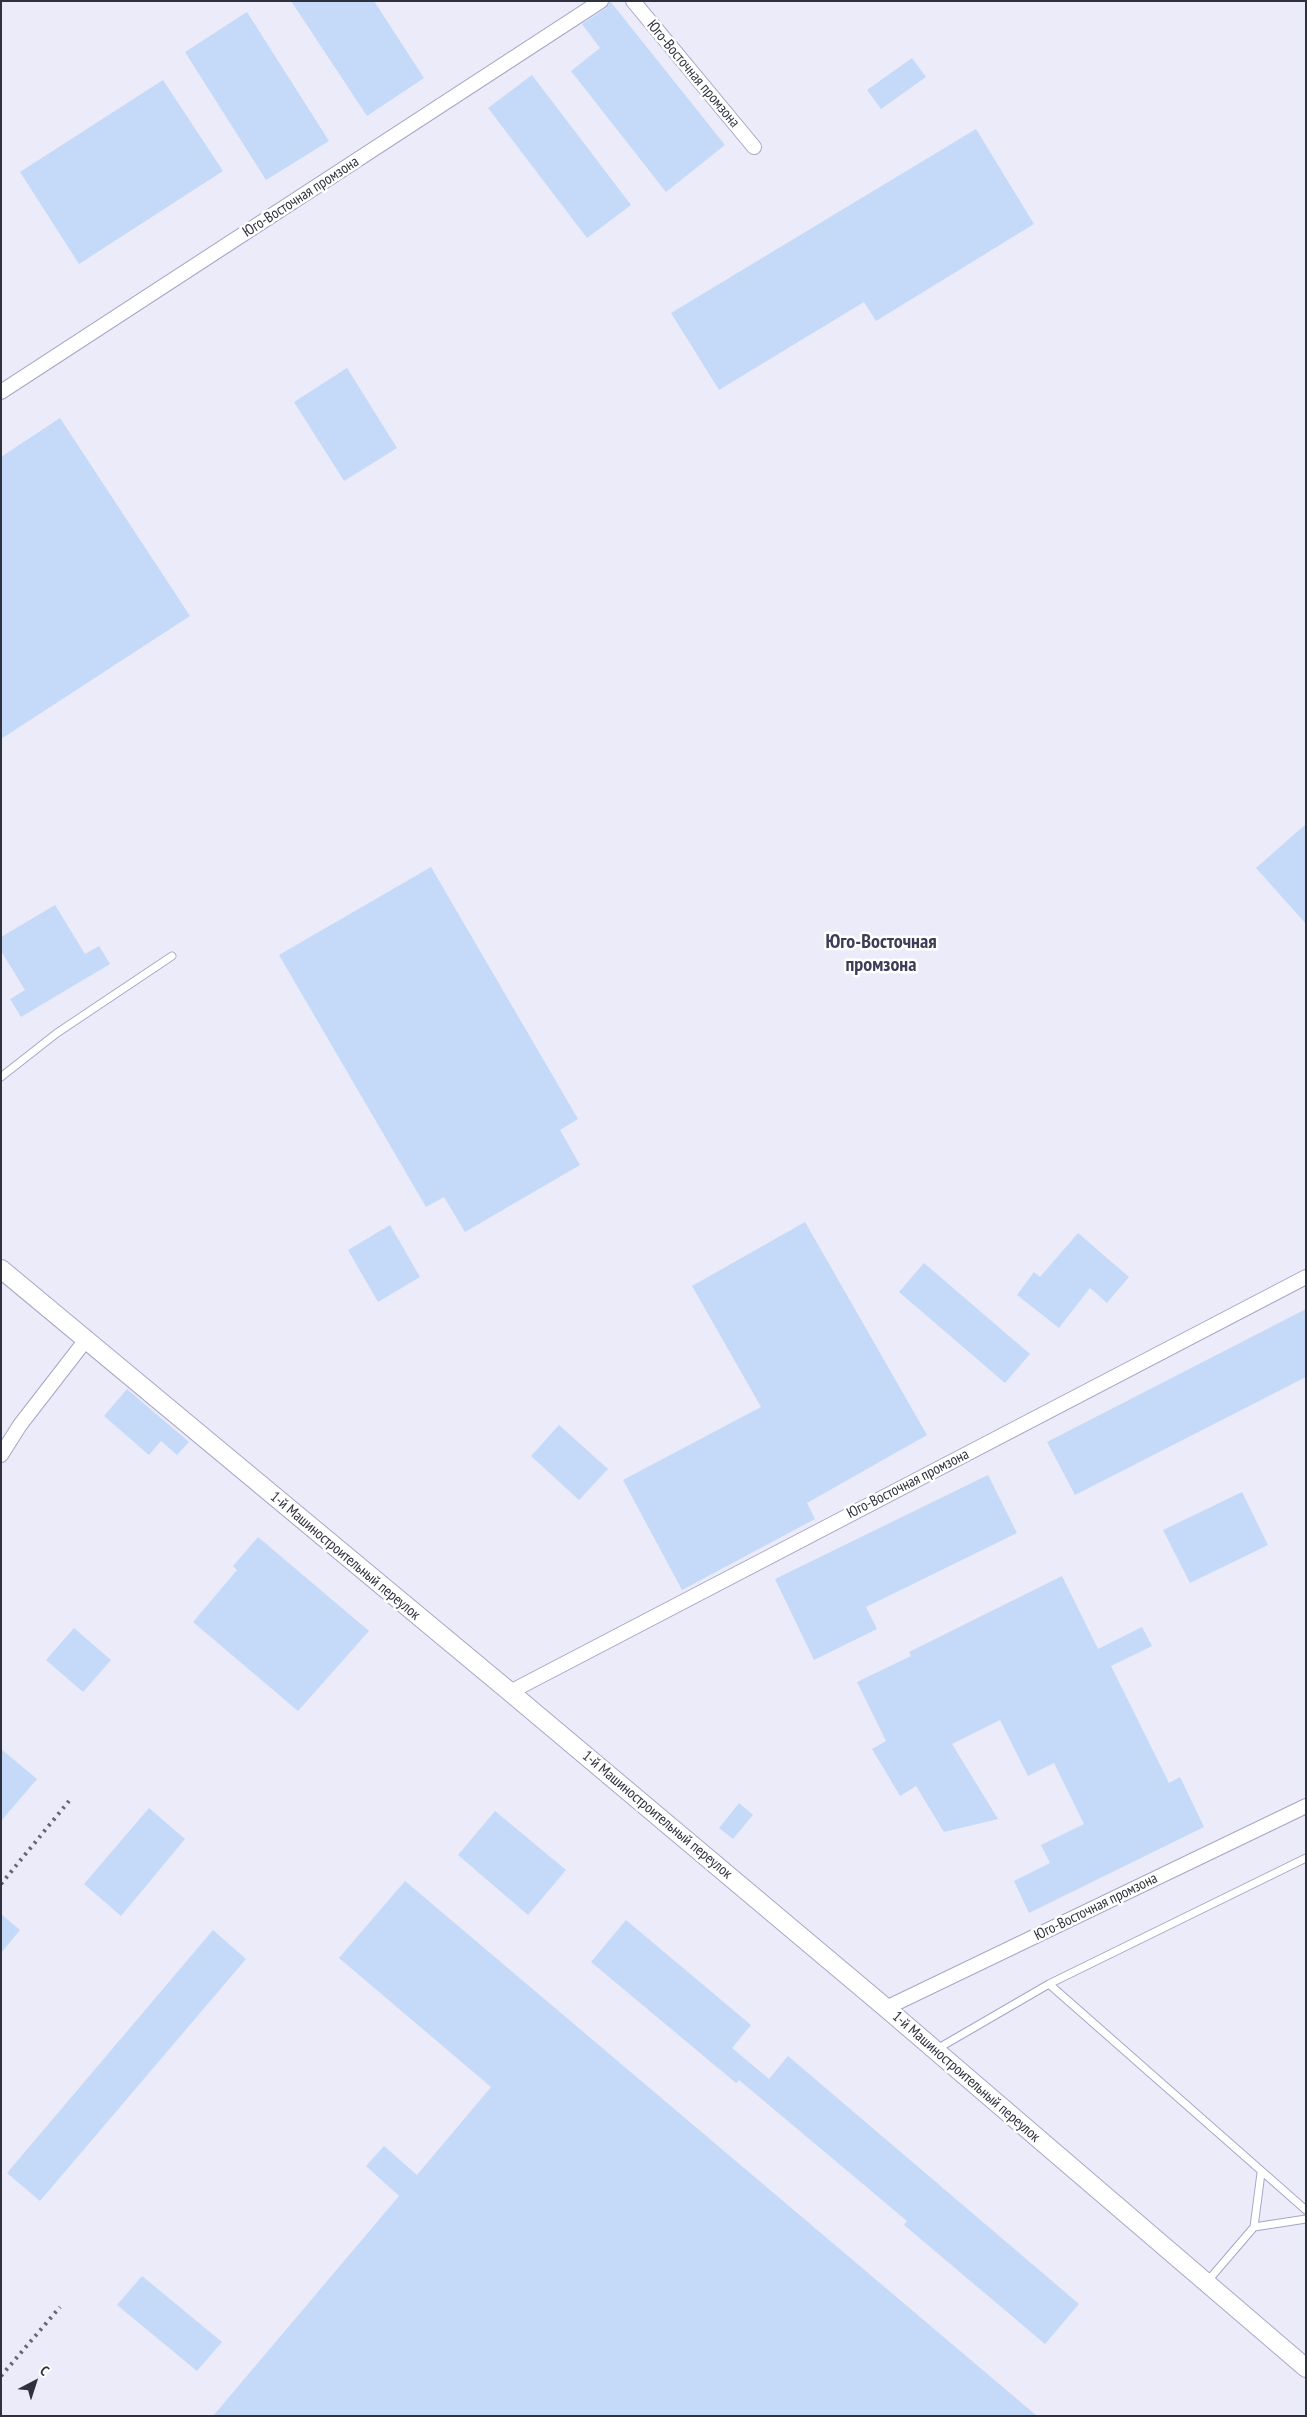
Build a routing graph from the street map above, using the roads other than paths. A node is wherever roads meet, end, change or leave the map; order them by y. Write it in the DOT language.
graph roads {
  1 [pos="601,1"];
  2 [pos="633,1"];
  3 [pos="754,147"];
  4 [pos="1,392"];
  5 [pos="172,956"];
  6 [pos="1,1077"];
  7 [pos="1,1269"];
  8 [pos="1306,1277"];
  9 [pos="85,1341"];
  10 [pos="1,1455"];
  11 [pos="510,1692"];
  12 [pos="1306,1806"];
  13 [pos="1306,1858"];
  14 [pos="1049,1984"];
  15 [pos="886,2008"];
  16 [pos="935,2050"];
  17 [pos="1261,2173"];
  18 [pos="1306,2210"];
  19 [pos="1306,2219"];
  20 [pos="1254,2227"];
  21 [pos="1206,2284"];
  22 [pos="1306,2368"];
  1 -- 4 [label="street, Юго-Восточная промзона"];
  2 -- 3 [label="street, Юго-Восточная промзона"];
  5 -- 6 [label="lane"];
  7 -- 9 [label="street, 1-й Машиностроительный переулок"];
  8 -- 11 [label="street, Юго-Восточная промзона"];
  9 -- 10 [label="street"];
  9 -- 11 [label="street, 1-й Машиностроительный переулок"];
  11 -- 15 [label="street, 1-й Машиностроительный переулок"];
  12 -- 15 [label="street, Юго-Восточная промзона"];
  13 -- 14 [label="lane"];
  14 -- 16 [label="lane"];
  14 -- 17 [label="lane"];
  15 -- 16 [label="street, 1-й Машиностроительный переулок"];
  16 -- 21 [label="street, 1-й Машиностроительный переулок"];
  17 -- 18 [label="lane"];
  17 -- 20 [label="lane"];
  19 -- 20 [label="lane"];
  20 -- 21 [label="lane"];
  21 -- 22 [label="street, 1-й Машиностроительный переулок"];
}
